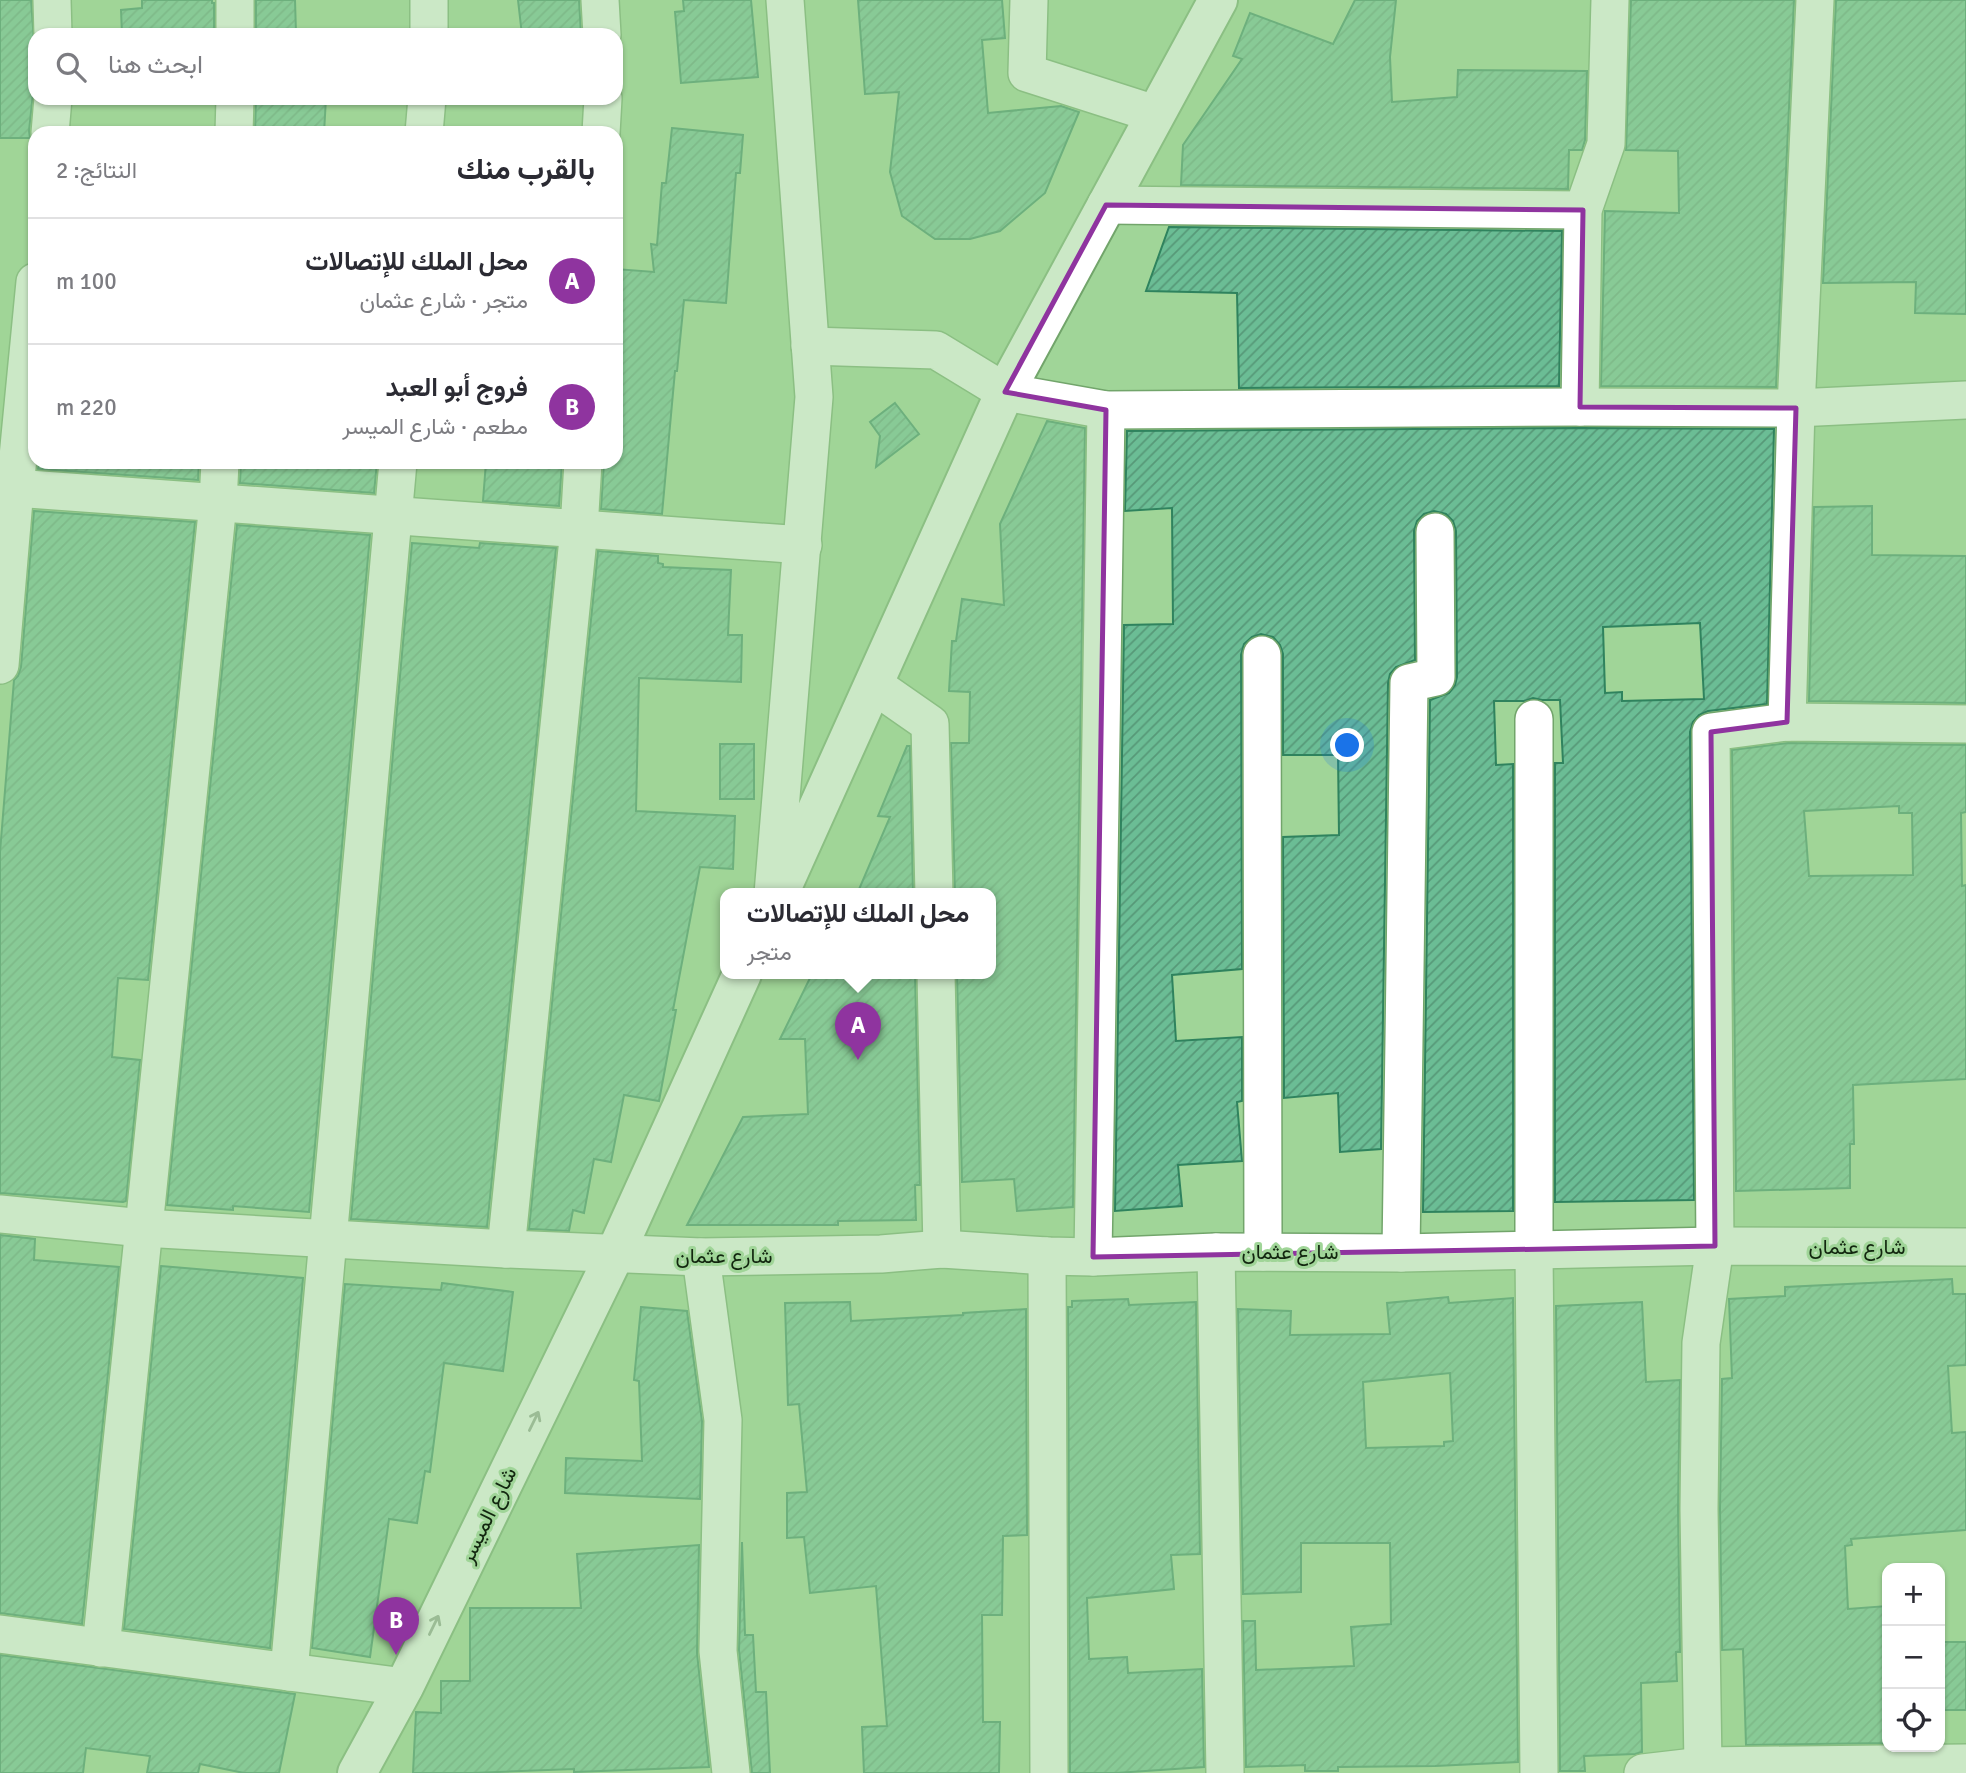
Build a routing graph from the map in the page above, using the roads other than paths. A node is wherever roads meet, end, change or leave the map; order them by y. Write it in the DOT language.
graph roads {
  1 [pos="52,0"];
  2 [pos="235,0"];
  3 [pos="429,0"];
  4 [pos="600,0"];
  5 [pos="785,0"];
  6 [pos="1029,0"];
  7 [pos="1218,0"];
  8 [pos="1611,0"];
  9 [pos="1815,0"];
  10 [pos="53,28"];
  11 [pos="235,28"];
  12 [pos="429,28"];
  13 [pos="602,28"];
  14 [pos="52,105"];
  15 [pos="235,105"];
  16 [pos="426,105"];
  17 [pos="603,105"];
  18 [pos="1155,114"];
  19 [pos="51,126"];
  20 [pos="234,126"];
  21 [pos="425,126"];
  22 [pos="601,126"];
  23 [pos="1106,205"];
  24 [pos="1583,210"];
  25 [pos="28,333"];
  26 [pos="810,346"];
  27 [pos="1005,393"];
  28 [pos="1966,400"];
  29 [pos="1580,407"];
  30 [pos="1796,408"];
  31 [pos="1106,410"];
  32 [pos="220,469"];
  33 [pos="397,469"];
  34 [pos="583,469"];
  35 [pos="7,487"];
  36 [pos="218,503"];
  37 [pos="394,516"];
  38 [pos="579,529"];
  39 [pos="1435,532"];
  40 [pos="803,545"];
  41 [pos="1262,655"];
  42 [pos="0,665"];
  43 [pos="874,685"];
  44 [pos="1534,719"];
  45 [pos="1787,722"];
  46 [pos="1966,724"];
  47 [pos="774,888"];
  48 [pos="782,888"];
  49 [pos="934,888"];
  50 [pos="740,979"];
  51 [pos="936,979"];
  52 [pos="0,1214"];
  53 [pos="143,1228"];
  54 [pos="327,1238"];
  55 [pos="1715,1246"];
  56 [pos="1966,1247"];
  57 [pos="506,1249"];
  58 [pos="942,1249"];
  59 [pos="1216,1252"];
  60 [pos="1263,1252"];
  61 [pos="1534,1252"];
  62 [pos="1401,1253"];
  63 [pos="615,1254"];
  64 [pos="1047,1256"];
  65 [pos="701,1257"];
  66 [pos="1093,1257"];
  67 [pos="0,1634"];
  68 [pos="101,1648"];
  69 [pos="289,1672"];
  70 [pos="404,1687"];
  71 [pos="1966,1763"];
  72 [pos="1703,1766"];
  73 [pos="357,1773"];
  74 [pos="732,1773"];
  75 [pos="1049,1773"];
  76 [pos="1225,1773"];
  77 [pos="1539,1773"];
  78 [pos="1643,1773"];
  1 -- 10 [label="street"];
  2 -- 11 [label="street"];
  3 -- 12 [label="street"];
  4 -- 13 [label="street"];
  5 -- 26 [label="street"];
  6 -- 18 [label="street"];
  7 -- 18 [label="main road"];
  8 -- 24 [label="street"];
  9 -- 30 [label="street"];
  14 -- 19 [label="street"];
  15 -- 20 [label="street"];
  16 -- 21 [label="street"];
  17 -- 22 [label="street"];
  18 -- 23 [label="main road"];
  23 -- 24 [label="street"];
  23 -- 27 [label="main road"];
  24 -- 29 [label="street"];
  25 -- 35 [label="street"];
  26 -- 27 [label="street"];
  26 -- 40 [label="street"];
  27 -- 31 [label="street"];
  27 -- 43 [label="main road"];
  28 -- 30 [label="street"];
  29 -- 30 [label="street"];
  29 -- 31 [label="street"];
  30 -- 45 [label="street"];
  31 -- 66 [label="street"];
  32 -- 36 [label="street"];
  33 -- 37 [label="street"];
  34 -- 38 [label="street"];
  35 -- 36 [label="street"];
  35 -- 42 [label="street"];
  36 -- 37 [label="street"];
  36 -- 53 [label="street"];
  37 -- 38 [label="street"];
  37 -- 54 [label="street"];
  38 -- 40 [label="street"];
  38 -- 57 [label="street"];
  39 -- 62 [label="street"];
  40 -- 47 [label="street"];
  41 -- 60 [label="street"];
  43 -- 48 [label="main road"];
  43 -- 49 [label="street"];
  44 -- 61 [label="street"];
  45 -- 46 [label="street"];
  45 -- 55 [label="street"];
  50 -- 63 [label="main road, شارع الميسر"];
  51 -- 58 [label="street"];
  52 -- 53 [label="street, شارع عثمان"];
  53 -- 54 [label="street, شارع عثمان"];
  53 -- 68 [label="street"];
  54 -- 57 [label="street, شارع عثمان"];
  54 -- 69 [label="street"];
  55 -- 56 [label="street, شارع عثمان"];
  55 -- 61 [label="street, شارع عثمان"];
  55 -- 72 [label="street"];
  57 -- 63 [label="street, شارع عثمان"];
  58 -- 64 [label="street, شارع عثمان"];
  58 -- 65 [label="street, شارع عثمان"];
  59 -- 60 [label="street, شارع عثمان"];
  59 -- 66 [label="street, شارع عثمان"];
  59 -- 76 [label="street"];
  60 -- 62 [label="street, شارع عثمان"];
  61 -- 62 [label="street, شارع عثمان"];
  61 -- 77 [label="street"];
  63 -- 65 [label="street, شارع عثمان"];
  70 -- 63 [label="main road, شارع الميسر, one-way"];
  64 -- 66 [label="street, شارع عثمان"];
  64 -- 75 [label="street"];
  65 -- 74 [label="street"];
  67 -- 68 [label="street"];
  68 -- 69 [label="street"];
  69 -- 70 [label="street"];
  70 -- 73 [label="main road, شارع الميسر"];
  71 -- 72 [label="street"];
  72 -- 78 [label="street"];
}
